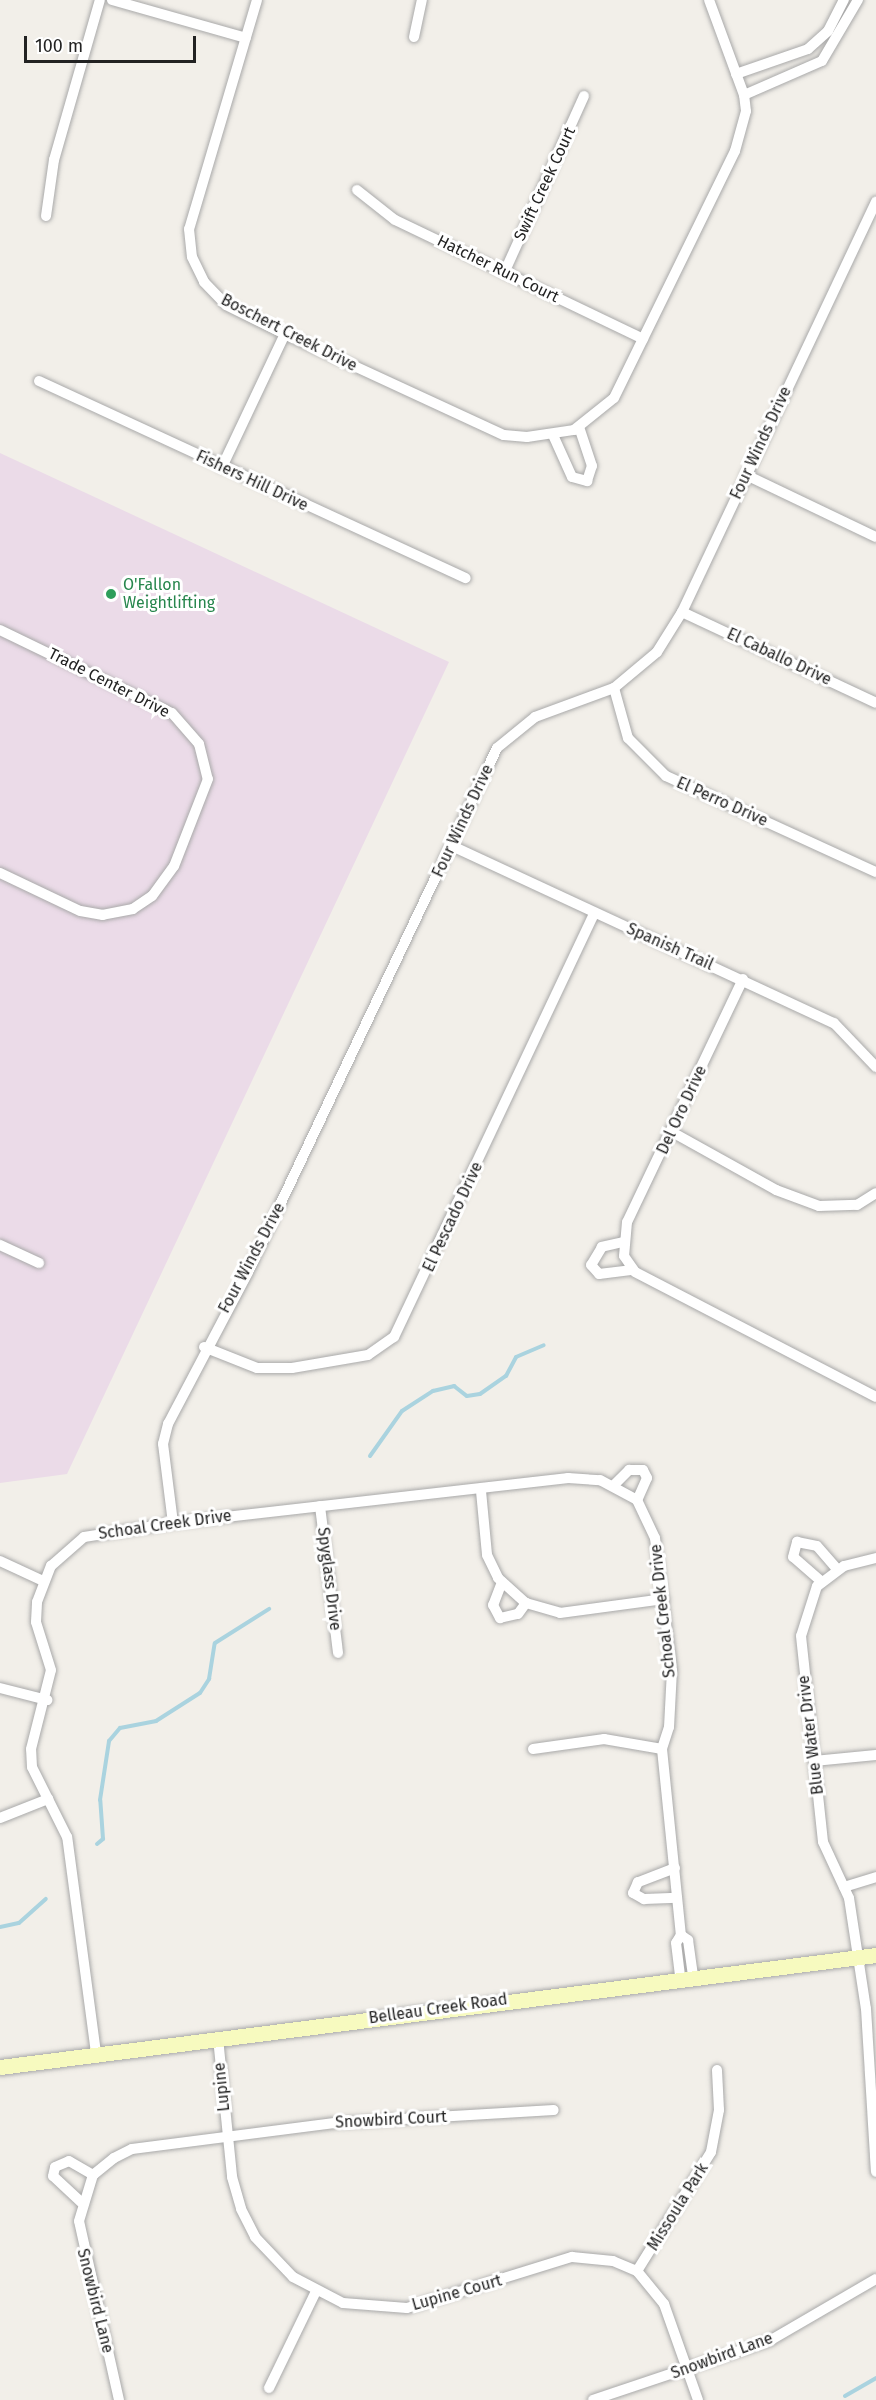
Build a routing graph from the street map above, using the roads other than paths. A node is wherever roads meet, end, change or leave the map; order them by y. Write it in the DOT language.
graph roads {
  1 [pos="100,0"];
  2 [pos="112,0"];
  3 [pos="257,0"];
  4 [pos="422,0"];
  5 [pos="709,0"];
  6 [pos="844,0"];
  7 [pos="858,0"];
  8 [pos="414,37"];
  9 [pos="246,38"];
  10 [pos="736,74"];
  11 [pos="744,95"];
  12 [pos="584,96"];
  13 [pos="357,190"];
  14 [pos="876,201"];
  15 [pos="46,216"];
  16 [pos="505,271"];
  17 [pos="285,334"];
  18 [pos="644,339"];
  19 [pos="39,381"];
  20 [pos="579,427"];
  21 [pos="553,435"];
  22 [pos="222,467"];
  23 [pos="746,476"];
  24 [pos="876,537"];
  25 [pos="466,578"];
  26 [pos="682,612"];
  27 [pos="0,630"];
  28 [pos="614,688"];
  29 [pos="876,703"];
  30 [pos="452,846"];
  31 [pos="876,872"];
  32 [pos="0,873"];
  33 [pos="594,913"];
  34 [pos="743,979"];
  35 [pos="876,1067"];
  36 [pos="672,1132"];
  37 [pos="876,1193"];
  38 [pos="623,1242"];
  39 [pos="0,1245"];
  40 [pos="39,1263"];
  41 [pos="633,1270"];
  42 [pos="204,1347"];
  43 [pos="876,1397"];
  44 [pos="613,1486"];
  45 [pos="481,1491"];
  46 [pos="637,1500"];
  47 [pos="320,1506"];
  48 [pos="173,1523"];
  49 [pos="876,1558"];
  50 [pos="0,1561"];
  51 [pos="837,1569"];
  52 [pos="43,1581"];
  53 [pos="502,1582"];
  54 [pos="822,1582"];
  55 [pos="664,1599"];
  56 [pos="526,1603"];
  57 [pos="338,1653"];
  58 [pos="0,1688"];
  59 [pos="47,1700"];
  60 [pos="533,1749"];
  61 [pos="662,1749"];
  62 [pos="876,1755"];
  63 [pos="814,1761"];
  64 [pos="48,1799"];
  65 [pos="0,1818"];
  66 [pos="675,1868"];
  67 [pos="876,1877"];
  68 [pos="844,1887"];
  69 [pos="678,1898"];
  70 [pos="876,1955"];
  71 [pos="856,1957"];
  72 [pos="686,1976"];
  73 [pos="218,2038"];
  74 [pos="96,2053"];
  75 [pos="0,2067"];
  76 [pos="717,2070"];
  77 [pos="554,2110"];
  78 [pos="227,2137"];
  79 [pos="876,2172"];
  80 [pos="93,2175"];
  81 [pos="81,2202"];
  82 [pos="637,2271"];
  83 [pos="876,2279"];
  84 [pos="316,2291"];
  85 [pos="688,2369"];
  86 [pos="269,2388"];
  87 [pos="119,2400"];
  88 [pos="593,2400"];
  89 [pos="698,2400"];
  1 -- 15 [label="street"];
  2 -- 9 [label="street"];
  3 -- 9 [label="street, Boschert Creek Drive"];
  4 -- 8 [label="street"];
  5 -- 10 [label="street, Boschert Creek Drive"];
  6 -- 10 [label="street"];
  7 -- 11 [label="street"];
  9 -- 17 [label="street, Boschert Creek Drive"];
  10 -- 11 [label="street, Boschert Creek Drive"];
  11 -- 18 [label="street, Boschert Creek Drive"];
  12 -- 16 [label="street, Swift Creek Court"];
  13 -- 16 [label="street, Hatcher Run Court"];
  14 -- 23 [label="street, Four Winds Drive"];
  16 -- 18 [label="street, Hatcher Run Court"];
  17 -- 21 [label="street, Boschert Creek Drive"];
  17 -- 22 [label="street"];
  18 -- 20 [label="street, Boschert Creek Drive"];
  19 -- 22 [label="street, Fishers Hill Drive"];
  20 -- 21 [label="street, Boschert Creek Drive"];
  20 -- 21 [label="street"];
  22 -- 25 [label="street, Fishers Hill Drive"];
  23 -- 24 [label="street"];
  23 -- 26 [label="street, Four Winds Drive"];
  26 -- 28 [label="street, Four Winds Drive"];
  26 -- 29 [label="street, El Caballo Drive"];
  27 -- 32 [label="street, Trade Center Drive"];
  28 -- 30 [label="street, Four Winds Drive"];
  28 -- 31 [label="street, El Perro Drive"];
  30 -- 33 [label="street, Spanish Trail"];
  30 -- 42 [label="street, Four Winds Drive"];
  33 -- 34 [label="street, Spanish Trail"];
  33 -- 42 [label="street, El Pescado Drive"];
  34 -- 35 [label="street, Spanish Trail"];
  34 -- 36 [label="street, Del Oro Drive"];
  36 -- 37 [label="street"];
  36 -- 38 [label="street, Del Oro Drive"];
  38 -- 41 [label="street"];
  38 -- 41 [label="street"];
  39 -- 40 [label="street"];
  41 -- 43 [label="street"];
  42 -- 48 [label="street, Four Winds Drive"];
  44 -- 45 [label="street, Schoal Creek Drive"];
  44 -- 46 [label="street, Schoal Creek Drive"];
  44 -- 46 [label="street"];
  45 -- 47 [label="street, Schoal Creek Drive"];
  45 -- 53 [label="street"];
  46 -- 55 [label="street, Schoal Creek Drive"];
  47 -- 48 [label="street, Schoal Creek Drive"];
  47 -- 57 [label="street, Spyglass Drive"];
  48 -- 52 [label="street, Schoal Creek Drive"];
  49 -- 51 [label="street, Blue Water Drive"];
  50 -- 52 [label="street"];
  51 -- 54 [label="street, Blue Water Drive"];
  51 -- 54 [label="street"];
  52 -- 59 [label="street, Schoal Creek Drive"];
  53 -- 56 [label="street"];
  53 -- 56 [label="street"];
  54 -- 63 [label="street, Blue Water Drive"];
  55 -- 56 [label="street"];
  55 -- 61 [label="street, Schoal Creek Drive"];
  58 -- 59 [label="street"];
  59 -- 64 [label="street, Schoal Creek Drive"];
  60 -- 61 [label="street"];
  61 -- 66 [label="street, Schoal Creek Drive"];
  62 -- 63 [label="street"];
  63 -- 68 [label="street, Blue Water Drive"];
  64 -- 65 [label="street"];
  64 -- 74 [label="street, Schoal Creek Drive"];
  66 -- 69 [label="street, Schoal Creek Drive"];
  66 -- 69 [label="street"];
  67 -- 68 [label="street"];
  68 -- 71 [label="street, Blue Water Drive"];
  69 -- 72 [label="street, Schoal Creek Drive"];
  70 -- 71 [label="main road, Belleau Creek Road"];
  71 -- 72 [label="main road, Belleau Creek Road"];
  71 -- 79 [label="street, Blue Water Drive"];
  72 -- 73 [label="main road, Belleau Creek Road"];
  73 -- 74 [label="main road, Belleau Creek Road"];
  73 -- 78 [label="street, Lupine"];
  74 -- 75 [label="main road, Belleau Creek Road"];
  76 -- 82 [label="street, Missoula Park"];
  77 -- 78 [label="street, Snowbird Court"];
  78 -- 80 [label="street"];
  78 -- 84 [label="street, Lupine Court"];
  80 -- 81 [label="street, Snowbird Lane"];
  80 -- 81 [label="street"];
  81 -- 87 [label="street, Snowbird Lane"];
  82 -- 84 [label="street, Lupine Court"];
  82 -- 85 [label="street"];
  83 -- 85 [label="street, Snowbird Lane"];
  84 -- 86 [label="street"];
  85 -- 88 [label="street, Snowbird Lane"];
  85 -- 89 [label="street"];
}
